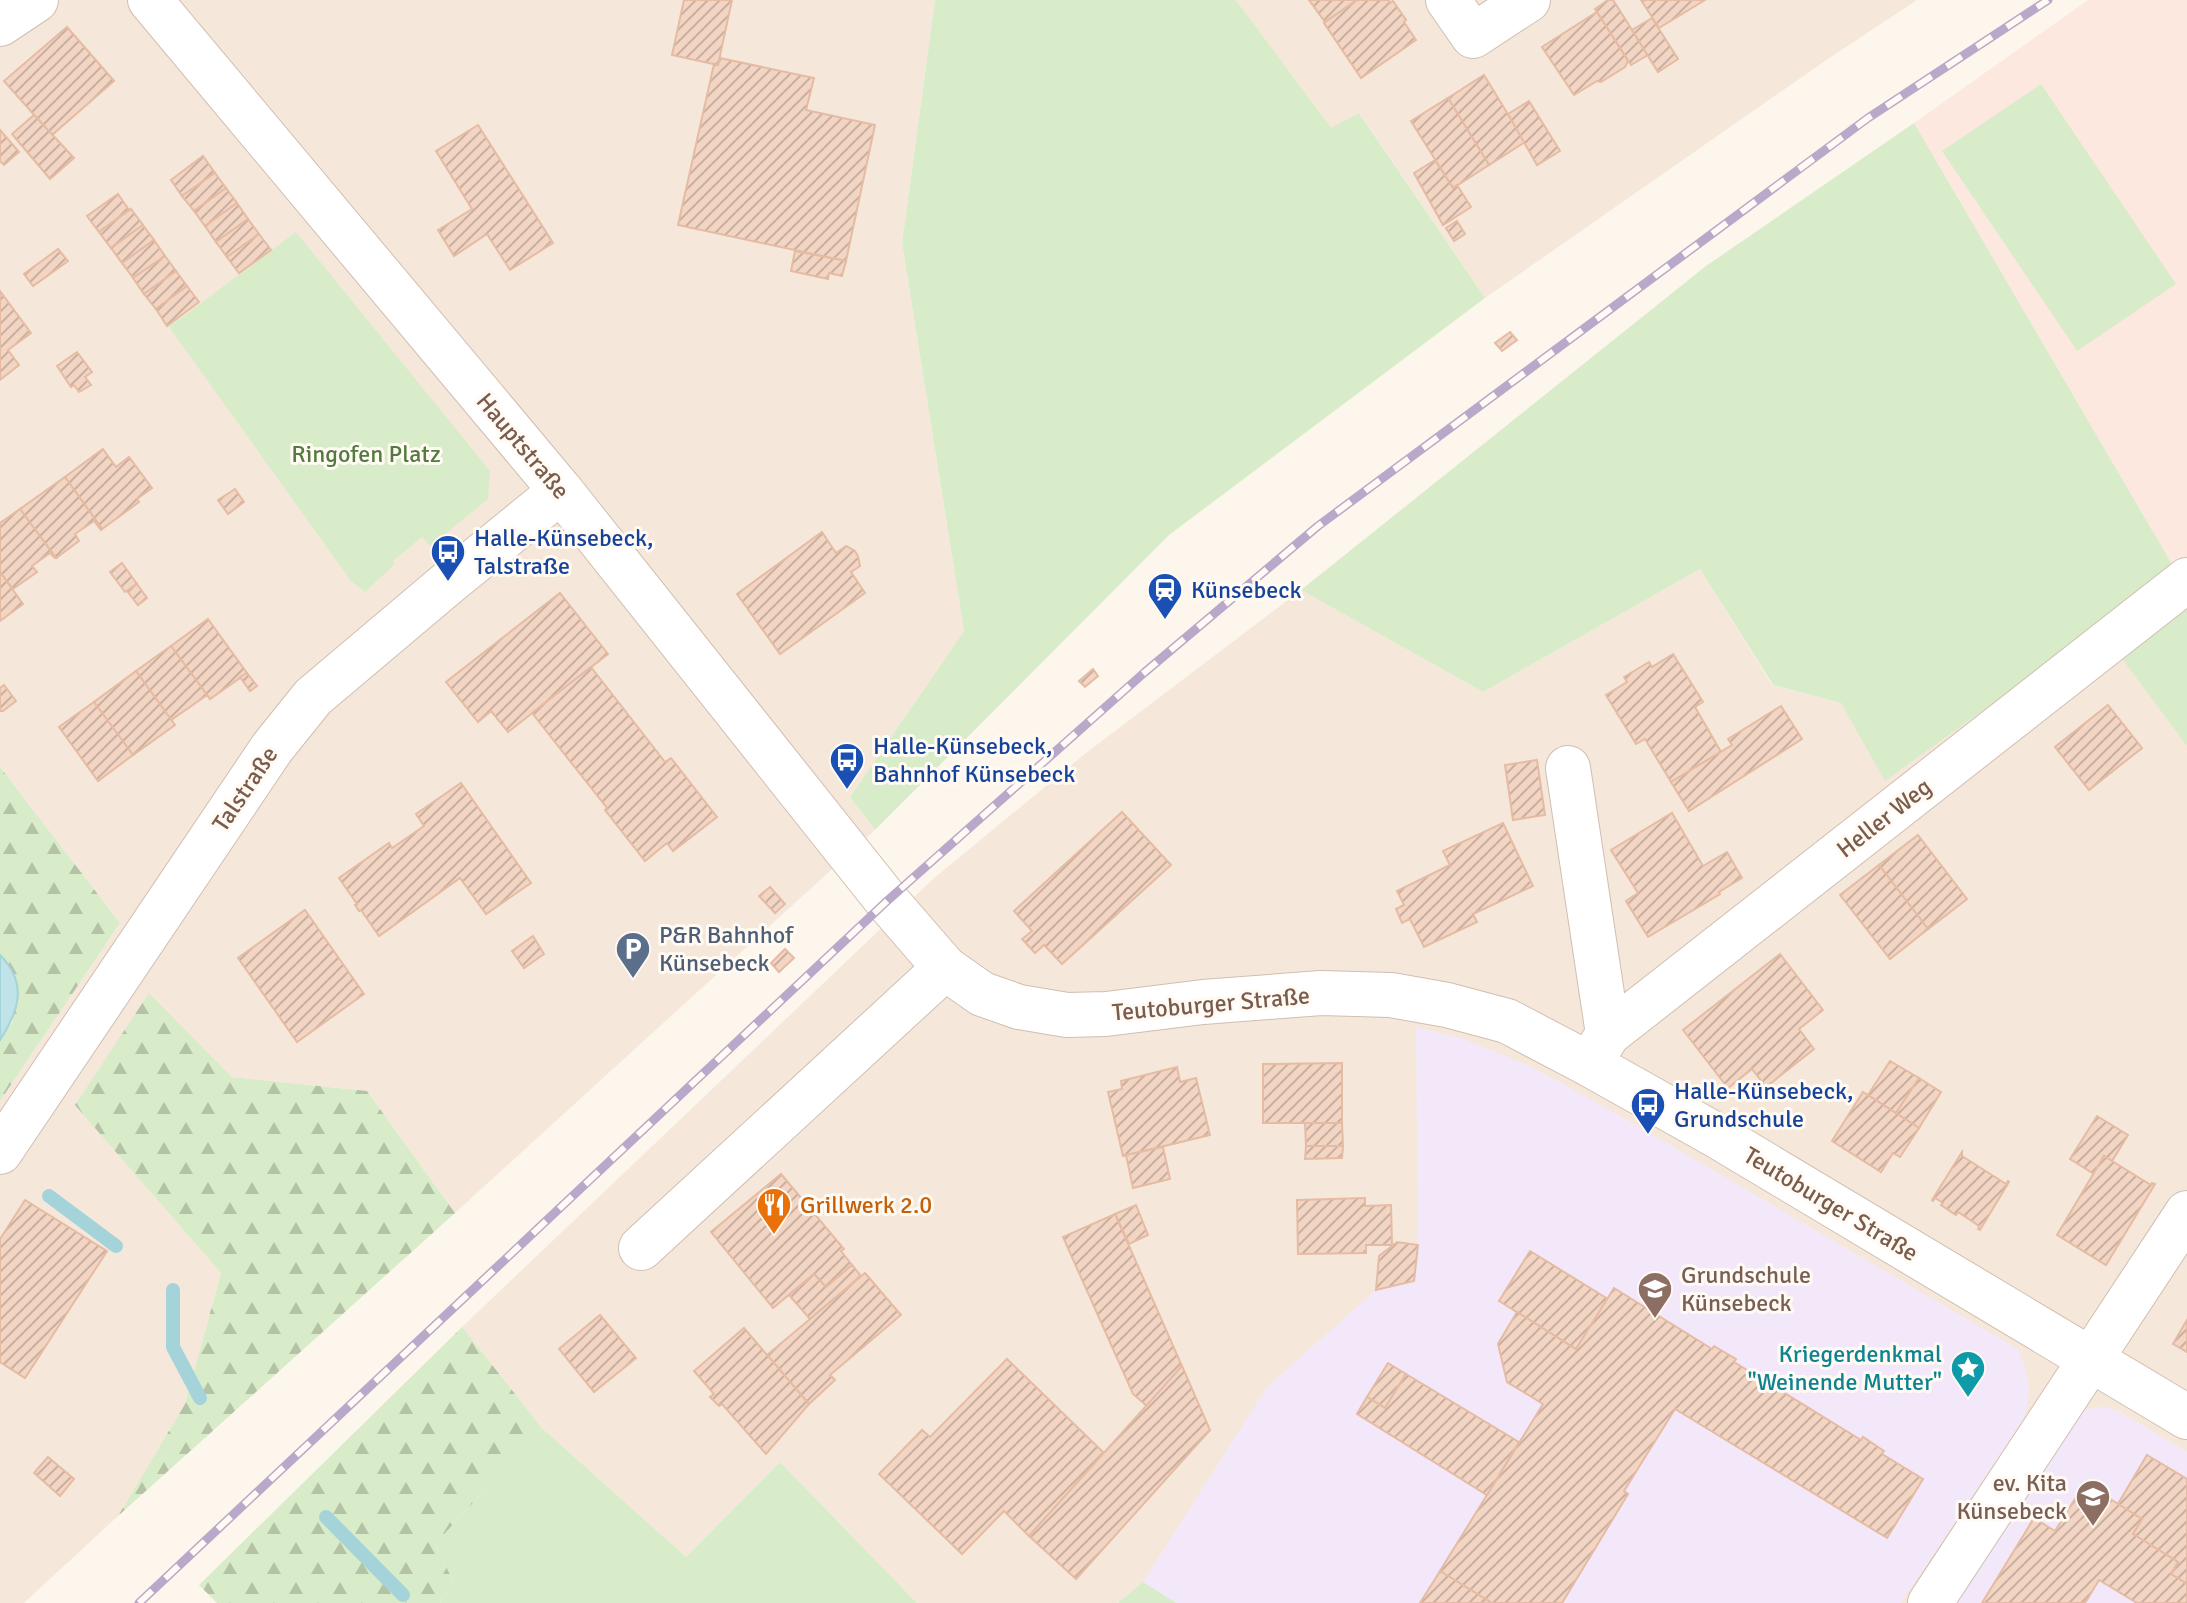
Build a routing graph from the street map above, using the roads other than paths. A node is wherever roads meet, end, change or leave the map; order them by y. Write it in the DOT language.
graph roads {
  1 [pos="36,0"];
  2 [pos="150,0"];
  3 [pos="1448,0"];
  4 [pos="1528,0"];
  5 [pos="0,24"];
  6 [pos="561,491"];
  7 [pos="2187,580"];
  8 [pos="1568,768"];
  9 [pos="887,901"];
  10 [pos="945,968"];
  11 [pos="1599,1049"];
  12 [pos="0,1152"];
  13 [pos="2187,1213"];
  14 [pos="641,1248"];
  15 [pos="2091,1360"];
  16 [pos="2187,1417"];
  17 [pos="1930,1603"];
  1 -- 5 [label="street"];
  2 -- 6 [label="street, Hauptstraße"];
  3 -- 4 [label="street"];
  6 -- 9 [label="street, Hauptstraße"];
  6 -- 12 [label="street, Talstraße"];
  7 -- 11 [label="street, Heller Weg"];
  8 -- 11 [label="street"];
  9 -- 10 [label="street, Teutoburger Straße"];
  10 -- 11 [label="street, Teutoburger Straße"];
  10 -- 14 [label="street"];
  11 -- 15 [label="street, Teutoburger Straße"];
  13 -- 15 [label="street"];
  15 -- 16 [label="street, Teutoburger Straße"];
  15 -- 17 [label="street"];
}
